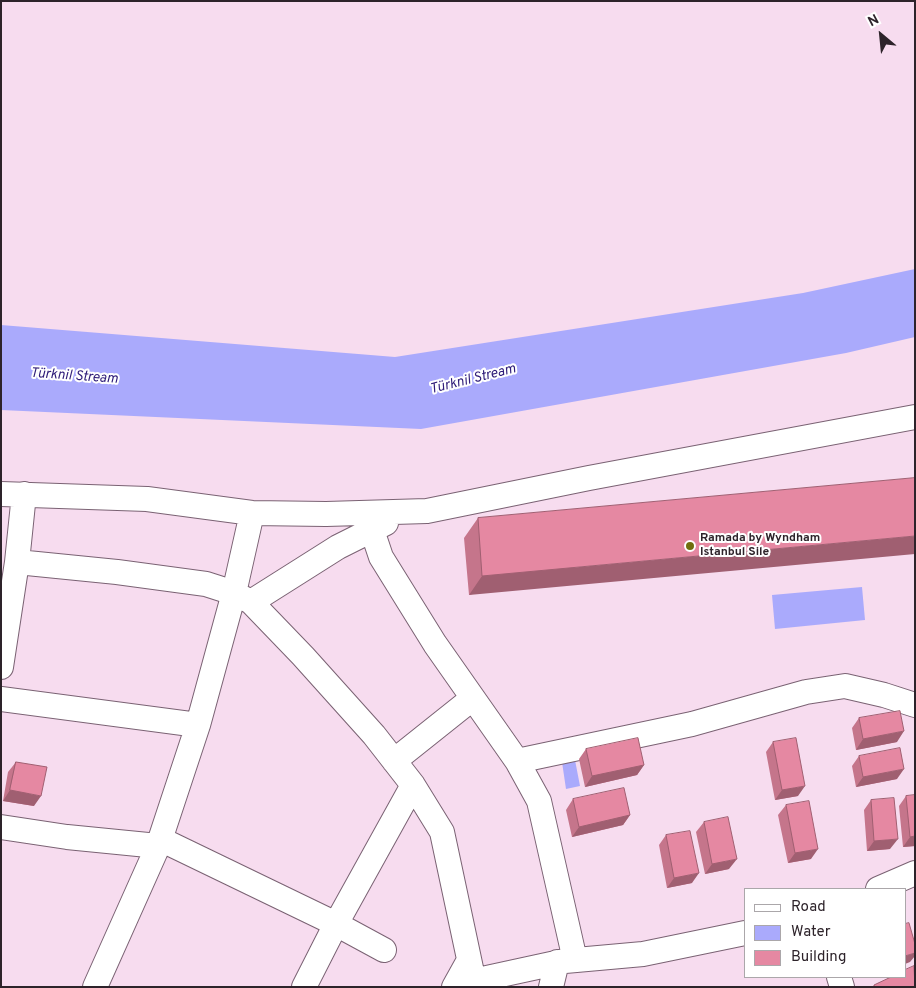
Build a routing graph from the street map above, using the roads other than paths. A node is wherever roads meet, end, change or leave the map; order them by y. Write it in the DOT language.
graph roads {
  1 [pos="915,417"];
  2 [pos="13,494"];
  3 [pos="408,512"];
  4 [pos="252,513"];
  5 [pos="372,530"];
  6 [pos="17,562"];
  7 [pos="242,598"];
  8 [pos="1,667"];
  9 [pos="473,698"];
  10 [pos="1,699"];
  11 [pos="915,705"];
  12 [pos="198,726"];
  13 [pos="394,761"];
  14 [pos="517,761"];
  15 [pos="413,785"];
  16 [pos="1,827"];
  17 [pos="159,842"];
  18 [pos="915,872"];
  19 [pos="880,888"];
  20 [pos="336,924"];
  21 [pos="744,933"];
  22 [pos="384,950"];
  23 [pos="566,961"];
  24 [pos="469,980"];
  25 [pos="96,987"];
  26 [pos="304,987"];
  27 [pos="551,987"];
  1 -- 3 [label="street"];
  2 -- 4 [label="street"];
  2 -- 6 [label="street"];
  3 -- 4 [label="street"];
  3 -- 5 [label="street"];
  4 -- 7 [label="street"];
  5 -- 7 [label="street"];
  5 -- 9 [label="street"];
  6 -- 7 [label="street"];
  6 -- 8 [label="street"];
  7 -- 12 [label="street"];
  7 -- 13 [label="street"];
  9 -- 13 [label="street"];
  9 -- 14 [label="street"];
  10 -- 12 [label="street"];
  11 -- 14 [label="street"];
  12 -- 17 [label="street"];
  13 -- 15 [label="street"];
  14 -- 23 [label="street"];
  15 -- 20 [label="street"];
  15 -- 24 [label="street"];
  16 -- 17 [label="street"];
  17 -- 20 [label="street"];
  17 -- 25 [label="street"];
  18 -- 19 [label="street"];
  20 -- 22 [label="street"];
  20 -- 26 [label="street"];
  21 -- 23 [label="street"];
  23 -- 24 [label="street"];
  23 -- 27 [label="street"];
}
